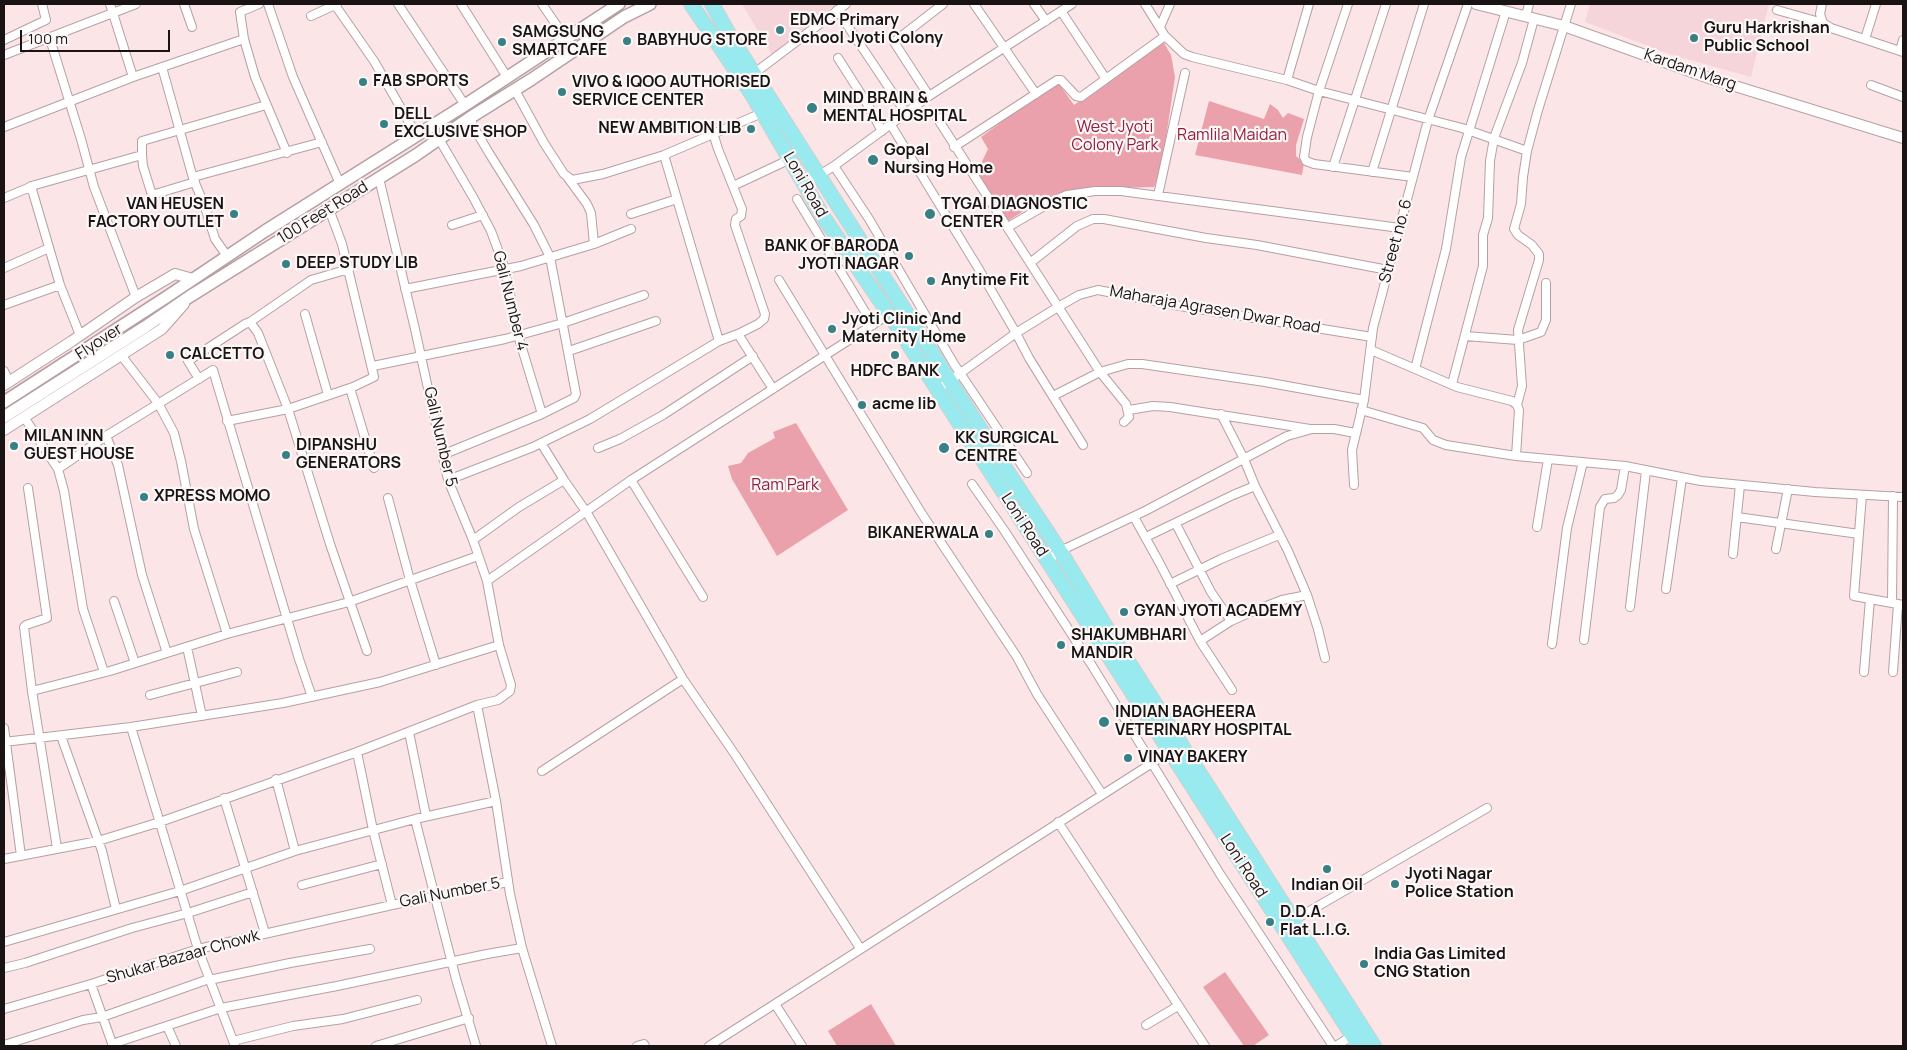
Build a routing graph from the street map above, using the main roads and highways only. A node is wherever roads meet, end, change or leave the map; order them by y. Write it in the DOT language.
graph roads {
  1 [pos="619,4"];
  2 [pos="650,4"];
  3 [pos="691,4"];
  4 [pos="712,4"];
  5 [pos="603,8"];
  6 [pos="749,77"];
  7 [pos="431,126"];
  8 [pos="439,139"];
  9 [pos="193,279"];
  10 [pos="189,297"];
  11 [pos="4,402"];
  12 [pos="4,417"];
  13 [pos="1358,1037"];
  14 [pos="1374,1046"];
  1 -- 5 [label="main road, 100 Feet Road"];
  2 -- 8 [label="main road, 100 Feet Road"];
  3 -- 6 [label="highway, Loni Road"];
  4 -- 6 [label="highway, Loni Road"];
  5 -- 7 [label="main road, 100 Feet Road"];
  6 -- 13 [label="highway, Loni Road"];
  6 -- 13 [label="highway, Loni Road"];
  7 -- 8 [label="main road"];
  7 -- 9 [label="main road, 100 Feet Road"];
  8 -- 10 [label="main road, 100 Feet Road"];
  9 -- 11 [label="main road, Flyover"];
  10 -- 12 [label="main road, Flyover"];
  13 -- 14 [label="highway, Loni Road"];
}
